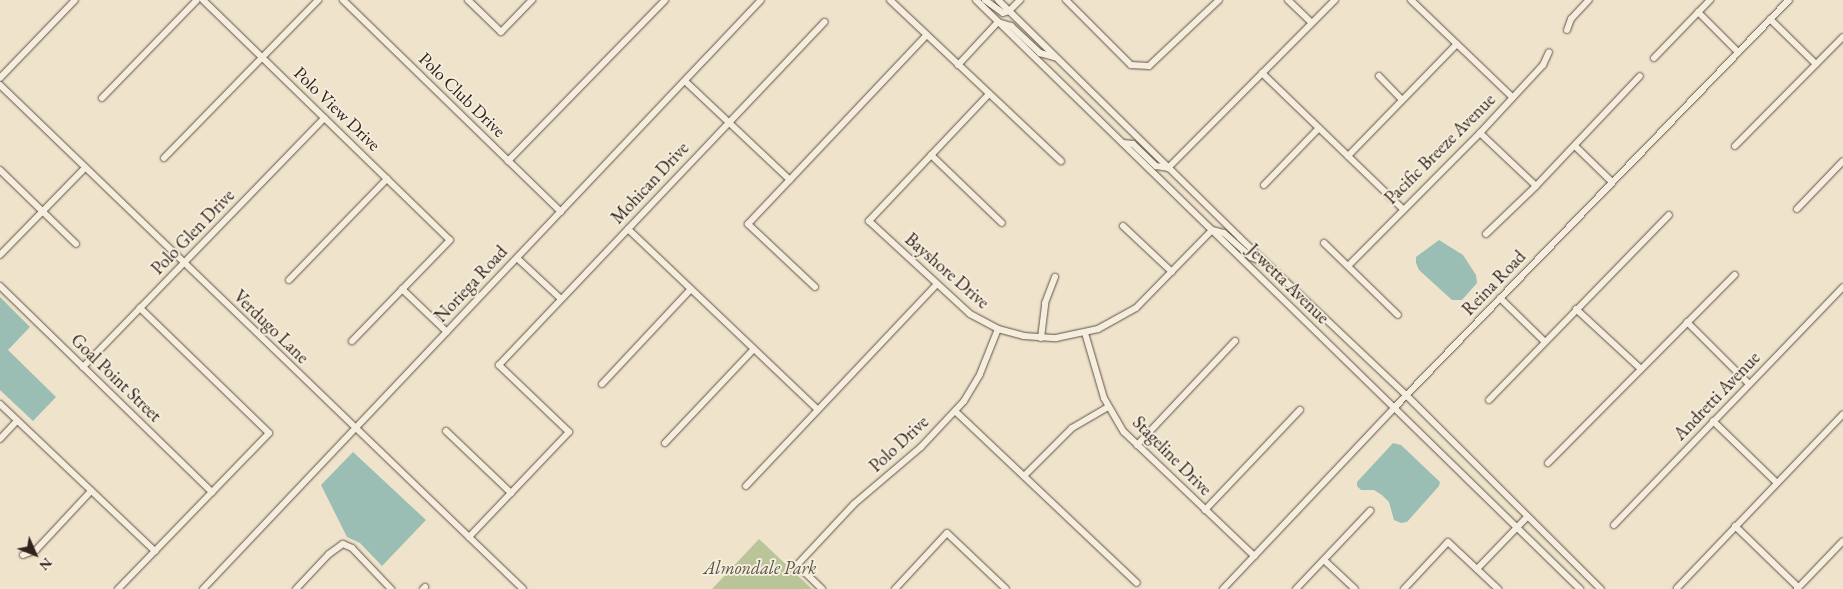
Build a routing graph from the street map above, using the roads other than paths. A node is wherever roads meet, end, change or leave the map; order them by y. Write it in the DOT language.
graph roads {
  1 [pos="75,0"];
  2 [pos="197,0"];
  3 [pos="203,0"];
  4 [pos="318,0"];
  5 [pos="343,0"];
  6 [pos="468,0"];
  7 [pos="532,0"];
  8 [pos="665,0"];
  9 [pos="761,0"];
  10 [pos="890,0"];
  11 [pos="976,0"];
  12 [pos="985,0"];
  13 [pos="998,0"];
  14 [pos="1020,0"];
  15 [pos="1066,0"];
  16 [pos="1219,0"];
  17 [pos="1288,0"];
  18 [pos="1335,0"];
  19 [pos="1411,0"];
  20 [pos="1589,0"];
  21 [pos="1710,0"];
  22 [pos="1789,0"];
  23 [pos="1009,11"];
  24 [pos="1698,12"];
  25 [pos="1770,19"];
  26 [pos="824,22"];
  27 [pos="998,22"];
  28 [pos="1312,23"];
  29 [pos="1567,30"];
  30 [pos="927,35"];
  31 [pos="1843,37"];
  32 [pos="1457,44"];
  33 [pos="1549,52"];
  34 [pos="1738,52"];
  35 [pos="1055,57"];
  36 [pos="262,58"];
  37 [pos="1654,58"];
  38 [pos="1816,64"];
  39 [pos="958,65"];
  40 [pos="1262,73"];
  41 [pos="1379,76"];
  42 [pos="1640,76"];
  43 [pos="0,78"];
  44 [pos="685,80"];
  45 [pos="0,85"];
  46 [pos="989,94"];
  47 [pos="1512,97"];
  48 [pos="102,98"];
  49 [pos="1402,100"];
  50 [pos="324,118"];
  51 [pos="729,122"];
  52 [pos="1319,128"];
  53 [pos="1480,133"];
  54 [pos="1122,143"];
  55 [pos="1575,146"];
  56 [pos="1735,146"];
  57 [pos="931,155"];
  58 [pos="1348,156"];
  59 [pos="164,158"];
  60 [pos="508,161"];
  61 [pos="1061,161"];
  62 [pos="1843,161"];
  63 [pos="85,168"];
  64 [pos="1168,168"];
  65 [pos="0,170"];
  66 [pos="387,179"];
  67 [pos="790,180"];
  68 [pos="1612,182"];
  69 [pos="1264,185"];
  70 [pos="1536,186"];
  71 [pos="1402,209"];
  72 [pos="1797,209"];
  73 [pos="43,211"];
  74 [pos="560,212"];
  75 [pos="1669,215"];
  76 [pos="1002,223"];
  77 [pos="1123,226"];
  78 [pos="628,229"];
  79 [pos="1212,230"];
  80 [pos="1486,234"];
  81 [pos="1324,243"];
  82 [pos="76,244"];
  83 [pos="0,255"];
  84 [pos="517,258"];
  85 [pos="183,263"];
  86 [pos="1268,265"];
  87 [pos="1348,265"];
  88 [pos="1172,272"];
  89 [pos="1734,275"];
  90 [pos="1055,277"];
  91 [pos="289,280"];
  92 [pos="936,285"];
  93 [pos="0,286"];
  94 [pos="815,287"];
  95 [pos="1843,287"];
  96 [pos="402,289"];
  97 [pos="691,289"];
  98 [pos="1500,298"];
  99 [pos="561,299"];
  100 [pos="140,308"];
  101 [pos="1576,309"];
  102 [pos="1398,315"];
  103 [pos="1687,322"];
  104 [pos="998,329"];
  105 [pos="447,332"];
  106 [pos="1085,333"];
  107 [pos="1041,338"];
  108 [pos="352,341"];
  109 [pos="1235,341"];
  110 [pos="1544,341"];
  111 [pos="754,349"];
  112 [pos="83,367"];
  113 [pos="1641,368"];
  114 [pos="602,384"];
  115 [pos="1750,384"];
  116 [pos="1406,395"];
  117 [pos="1489,400"];
  118 [pos="0,404"];
  119 [pos="1108,407"];
  120 [pos="1394,408"];
  121 [pos="818,410"];
  122 [pos="1300,410"];
  123 [pos="955,411"];
  124 [pos="1843,414"];
  125 [pos="17,421"];
  126 [pos="1713,421"];
  127 [pos="355,428"];
  128 [pos="446,431"];
  129 [pos="0,439"];
  130 [pos="665,443"];
  131 [pos="1136,445"];
  132 [pos="1548,463"];
  133 [pos="1024,476"];
  134 [pos="1777,483"];
  135 [pos="746,486"];
  136 [pos="91,491"];
  137 [pos="212,492"];
  138 [pos="511,493"];
  139 [pos="1205,510"];
  140 [pos="1370,511"];
  141 [pos="1527,517"];
  142 [pos="1614,525"];
  143 [pos="1735,526"];
  144 [pos="1516,528"];
  145 [pos="1523,534"];
  146 [pos="469,538"];
  147 [pos="1843,541"];
  148 [pos="1503,542"];
  149 [pos="154,551"];
  150 [pos="23,555"];
  151 [pos="1254,556"];
  152 [pos="1324,560"];
  153 [pos="1477,569"];
  154 [pos="1137,583"];
  155 [pos="1677,588"];
  156 [pos="1797,588"];
  157 [pos="118,589"];
  158 [pos="203,589"];
  159 [pos="296,589"];
  160 [pos="391,589"];
  161 [pos="523,589"];
  162 [pos="822,589"];
  163 [pos="895,589"];
  164 [pos="1006,589"];
  165 [pos="1223,589"];
  166 [pos="1296,589"];
  167 [pos="1355,589"];
  168 [pos="1404,589"];
  169 [pos="1498,589"];
  170 [pos="1580,589"];
  171 [pos="1601,589"];
  1 -- 43 [label="street"];
  2 -- 48 [label="street"];
  3 -- 36 [label="street, Polo View Drive"];
  4 -- 36 [label="street"];
  5 -- 60 [label="street, Polo Club Drive"];
  6 -- 7 [label="street"];
  8 -- 60 [label="street"];
  9 -- 44 [label="street, Noriega Road"];
  10 -- 30 [label="street"];
  11 -- 27 [label="street, Jewetta Avenue"];
  12 -- 23 [label="street"];
  13 -- 23 [label="street, Jewetta Avenue"];
  14 -- 23 [label="street"];
  15 -- 16 [label="street"];
  17 -- 28 [label="street"];
  18 -- 28 [label="street"];
  19 -- 32 [label="street"];
  20 -- 29 [label="street"];
  21 -- 24 [label="street"];
  22 -- 25 [label="street, Reina Road"];
  23 -- 35 [label="street, Jewetta Avenue"];
  24 -- 34 [label="street"];
  24 -- 37 [label="street"];
  25 -- 34 [label="street, Reina Road"];
  25 -- 38 [label="street"];
  26 -- 51 [label="street, Mohican Drive"];
  27 -- 35 [label="street"];
  27 -- 39 [label="street"];
  27 -- 54 [label="street, Jewetta Avenue"];
  28 -- 40 [label="street"];
  30 -- 39 [label="street"];
  30 -- 67 [label="street"];
  31 -- 38 [label="street"];
  32 -- 47 [label="street"];
  32 -- 49 [label="street"];
  33 -- 47 [label="street, Pacific Breeze Avenue"];
  34 -- 68 [label="street, Reina Road"];
  35 -- 64 [label="street, Jewetta Avenue"];
  36 -- 50 [label="street, Polo View Drive"];
  36 -- 59 [label="street"];
  38 -- 56 [label="street"];
  39 -- 46 [label="street"];
  40 -- 52 [label="street"];
  40 -- 64 [label="street"];
  41 -- 49 [label="street"];
  42 -- 55 [label="street"];
  44 -- 51 [label="street"];
  44 -- 74 [label="street, Noriega Road"];
  45 -- 63 [label="street, Verdugo Lane"];
  46 -- 57 [label="street"];
  46 -- 61 [label="street"];
  47 -- 53 [label="street, Pacific Breeze Avenue"];
  49 -- 58 [label="street"];
  50 -- 66 [label="street, Polo View Drive"];
  50 -- 85 [label="street, Polo Glen Drive"];
  51 -- 67 [label="street"];
  51 -- 78 [label="street, Mohican Drive"];
  52 -- 58 [label="street"];
  52 -- 69 [label="street"];
  53 -- 70 [label="street"];
  53 -- 71 [label="street, Pacific Breeze Avenue"];
  54 -- 64 [label="street"];
  54 -- 79 [label="street, Jewetta Avenue"];
  55 -- 68 [label="street"];
  55 -- 70 [label="street"];
  57 -- 76 [label="street"];
  57 -- 92 [label="street, Bayshore Drive"];
  58 -- 71 [label="street"];
  60 -- 74 [label="street, Polo Club Drive"];
  62 -- 72 [label="street"];
  63 -- 73 [label="street"];
  63 -- 85 [label="street, Verdugo Lane"];
  64 -- 86 [label="street, Jewetta Avenue"];
  65 -- 73 [label="street"];
  66 -- 91 [label="street"];
  66 -- 96 [label="street, Polo View Drive"];
  67 -- 94 [label="street"];
  68 -- 98 [label="street, Reina Road"];
  70 -- 80 [label="street"];
  71 -- 87 [label="street, Pacific Breeze Avenue"];
  73 -- 82 [label="street"];
  73 -- 83 [label="street"];
  74 -- 84 [label="street, Noriega Road"];
  75 -- 101 [label="street"];
  77 -- 88 [label="street"];
  78 -- 97 [label="street"];
  78 -- 99 [label="street, Mohican Drive"];
  79 -- 86 [label="street"];
  79 -- 88 [label="street, Bayshore Drive"];
  79 -- 120 [label="street, Jewetta Avenue"];
  81 -- 87 [label="street"];
  84 -- 99 [label="street"];
  84 -- 105 [label="street, Noriega Road"];
  85 -- 100 [label="street, Polo Glen Drive"];
  85 -- 127 [label="street, Verdugo Lane"];
  86 -- 116 [label="street, Jewetta Avenue"];
  87 -- 102 [label="street"];
  88 -- 106 [label="street, Bayshore Drive"];
  89 -- 103 [label="street"];
  90 -- 107 [label="street"];
  92 -- 104 [label="street, Bayshore Drive"];
  92 -- 121 [label="street"];
  93 -- 112 [label="street, Goal Point Street"];
  95 -- 115 [label="street, Andretti Avenue"];
  96 -- 105 [label="street"];
  96 -- 108 [label="street"];
  97 -- 111 [label="street"];
  97 -- 114 [label="street"];
  98 -- 110 [label="street"];
  98 -- 116 [label="street, Reina Road"];
  99 -- 138 [label="street, Mohican Drive"];
  100 -- 112 [label="street, Polo Glen Drive"];
  100 -- 137 [label="street"];
  101 -- 110 [label="street"];
  101 -- 113 [label="street"];
  103 -- 113 [label="street"];
  103 -- 115 [label="street"];
  104 -- 107 [label="street, Bayshore Drive"];
  104 -- 123 [label="street, Polo Drive"];
  105 -- 127 [label="street, Noriega Road"];
  106 -- 107 [label="street, Bayshore Drive"];
  106 -- 119 [label="street, Stageline Drive"];
  109 -- 131 [label="street"];
  110 -- 117 [label="street"];
  111 -- 121 [label="street"];
  111 -- 130 [label="street"];
  112 -- 137 [label="street, Goal Point Street"];
  113 -- 132 [label="street"];
  115 -- 126 [label="street, Andretti Avenue"];
  116 -- 120 [label="street, Reina Road"];
  116 -- 141 [label="street, Jewetta Avenue"];
  118 -- 125 [label="street"];
  119 -- 131 [label="street, Stageline Drive"];
  119 -- 133 [label="street"];
  120 -- 144 [label="street, Jewetta Avenue"];
  120 -- 151 [label="street, Reina Road"];
  121 -- 135 [label="street"];
  122 -- 139 [label="street"];
  123 -- 133 [label="street"];
  123 -- 162 [label="street, Polo Drive"];
  124 -- 134 [label="street"];
  125 -- 129 [label="street"];
  125 -- 136 [label="street"];
  126 -- 134 [label="street"];
  126 -- 142 [label="street, Andretti Avenue"];
  127 -- 146 [label="street, Verdugo Lane"];
  127 -- 158 [label="street, Noriega Road"];
  128 -- 138 [label="street"];
  131 -- 139 [label="street, Stageline Drive"];
  133 -- 154 [label="street"];
  134 -- 143 [label="street"];
  136 -- 149 [label="street"];
  136 -- 150 [label="street"];
  137 -- 149 [label="street"];
  138 -- 146 [label="street"];
  139 -- 151 [label="street, Stageline Drive"];
  140 -- 152 [label="street"];
  141 -- 144 [label="street"];
  141 -- 171 [label="street, Jewetta Avenue"];
  143 -- 155 [label="street"];
  143 -- 156 [label="street"];
  144 -- 145 [label="street, Jewetta Avenue"];
  144 -- 148 [label="street"];
  145 -- 148 [label="street"];
  145 -- 170 [label="street, Jewetta Avenue"];
  146 -- 161 [label="street, Verdugo Lane"];
  147 -- 156 [label="street"];
  148 -- 153 [label="street"];
  149 -- 157 [label="street"];
  151 -- 165 [label="street, Reina Road"];
  152 -- 166 [label="street"];
  152 -- 167 [label="street"];
  153 -- 168 [label="street"];
  153 -- 169 [label="street"];
  159 -- 160 [label="street"];
  163 -- 164 [label="street"];
}
